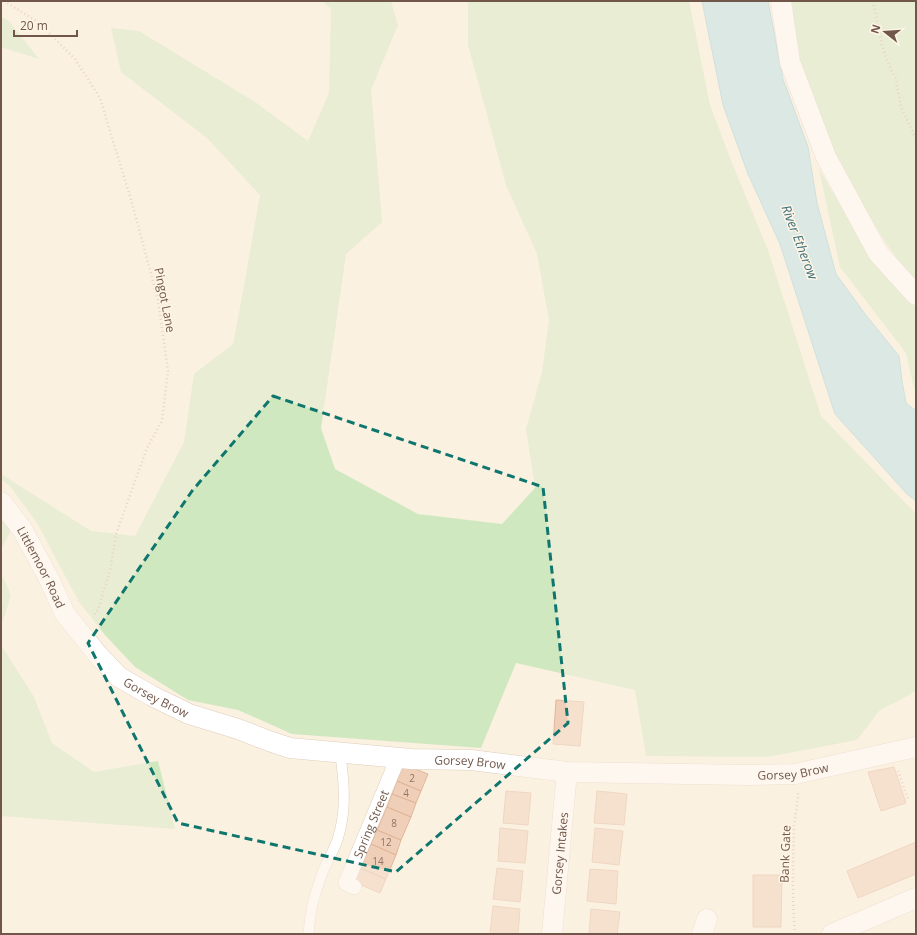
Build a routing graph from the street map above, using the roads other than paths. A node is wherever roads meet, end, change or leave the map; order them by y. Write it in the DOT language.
graph roads {
  1 [pos="781,1"];
  2 [pos="916,295"];
  3 [pos="1,502"];
  4 [pos="66,614"];
  5 [pos="916,747"];
  6 [pos="340,752"];
  7 [pos="398,758"];
  8 [pos="567,772"];
  9 [pos="354,887"];
  10 [pos="916,898"];
  11 [pos="309,934"];
  12 [pos="552,934"];
  13 [pos="832,934"];
  1 -- 2 [label="street"];
  3 -- 4 [label="street, Littlemoor Road"];
  4 -- 6 [label="street, Gorsey Brow"];
  5 -- 8 [label="street, Gorsey Brow"];
  6 -- 7 [label="street, Gorsey Brow"];
  6 -- 11 [label="lane"];
  7 -- 8 [label="street, Gorsey Brow"];
  7 -- 9 [label="street, Spring Street"];
  8 -- 12 [label="street, Gorsey Intakes"];
  10 -- 13 [label="street"];
}
